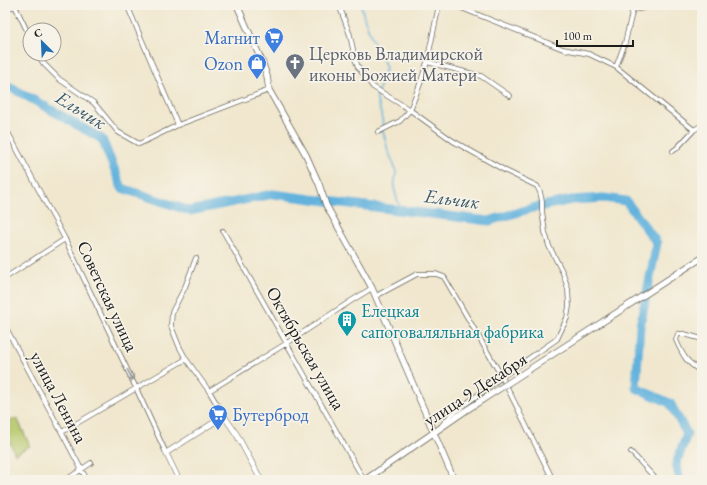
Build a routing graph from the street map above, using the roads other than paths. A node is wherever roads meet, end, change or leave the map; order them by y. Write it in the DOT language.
graph roads {
  1 [pos="128,5"];
  2 [pos="237,5"];
  3 [pos="339,5"];
  4 [pos="439,5"];
  5 [pos="454,5"];
  6 [pos="623,5"];
  7 [pos="650,5"];
  8 [pos="17,6"];
  9 [pos="633,8"];
  10 [pos="5,9"];
  11 [pos="24,22"];
  12 [pos="42,62"];
  13 [pos="427,62"];
  14 [pos="616,68"];
  15 [pos="269,90"];
  16 [pos="510,96"];
  17 [pos="410,110"];
  18 [pos="178,125"];
  19 [pos="702,125"];
  20 [pos="5,127"];
  21 [pos="694,130"];
  22 [pos="378,132"];
  23 [pos="673,151"];
  24 [pos="223,231"];
  25 [pos="65,239"];
  26 [pos="196,258"];
  27 [pos="702,258"];
  28 [pos="5,278"];
  29 [pos="372,288"];
  30 [pos="376,296"];
  31 [pos="5,326"];
  32 [pos="702,339"];
  33 [pos="287,343"];
  34 [pos="186,360"];
  35 [pos="702,372"];
  36 [pos="502,377"];
  37 [pos="136,388"];
  38 [pos="209,391"];
  39 [pos="224,416"];
  40 [pos="436,431"];
  41 [pos="62,432"];
  42 [pos="632,452"];
  43 [pos="166,453"];
  44 [pos="91,463"];
  45 [pos="82,470"];
  46 [pos="66,480"];
  47 [pos="87,480"];
  48 [pos="179,480"];
  49 [pos="261,480"];
  50 [pos="365,480"];
  51 [pos="454,480"];
  52 [pos="553,480"];
  53 [pos="658,480"];
  1 -- 18 [label="street"];
  2 -- 15 [label="main road"];
  3 -- 17 [label="street"];
  4 -- 13 [label="street"];
  5 -- 14 [label="street"];
  6 -- 9 [label="street"];
  7 -- 9 [label="street"];
  8 -- 10 [label="street"];
  8 -- 11 [label="street"];
  9 -- 14 [label="street"];
  12 -- 18 [label="street"];
  13 -- 16 [label="street"];
  13 -- 17 [label="street"];
  14 -- 21 [label="street"];
  15 -- 18 [label="street"];
  15 -- 29 [label="main road"];
  17 -- 22 [label="street"];
  17 -- 36 [label="street"];
  19 -- 21 [label="street"];
  20 -- 25 [label="street, Советская улица"];
  21 -- 23 [label="street"];
  24 -- 33 [label="street, Октябрьская улица"];
  25 -- 28 [label="street"];
  25 -- 37 [label="street, Советская улица, one-way"];
  26 -- 34 [label="street"];
  27 -- 40 [label="main road, улица 9 Декабря, bridge"];
  29 -- 30 [label="main road"];
  29 -- 33 [label="street"];
  30 -- 36 [label="street"];
  30 -- 40 [label="main road"];
  31 -- 41 [label="street, улица Ленина"];
  32 -- 35 [label="street"];
  33 -- 38 [label="street"];
  33 -- 50 [label="street, Октябрьская улица"];
  34 -- 37 [label="street"];
  34 -- 38 [label="street"];
  36 -- 40 [label="street"];
  36 -- 52 [label="street"];
  37 -- 41 [label="street"];
  37 -- 43 [label="street, Советская улица"];
  38 -- 39 [label="street"];
  39 -- 43 [label="street"];
  39 -- 49 [label="street"];
  40 -- 50 [label="main road, улица 9 Декабря"];
  40 -- 51 [label="main road"];
  41 -- 45 [label="street, улица Ленина"];
  42 -- 53 [label="street"];
  43 -- 48 [label="street, Советская улица"];
  44 -- 45 [label="street"];
  45 -- 46 [label="street"];
  45 -- 47 [label="street, улица Ленина"];
}
